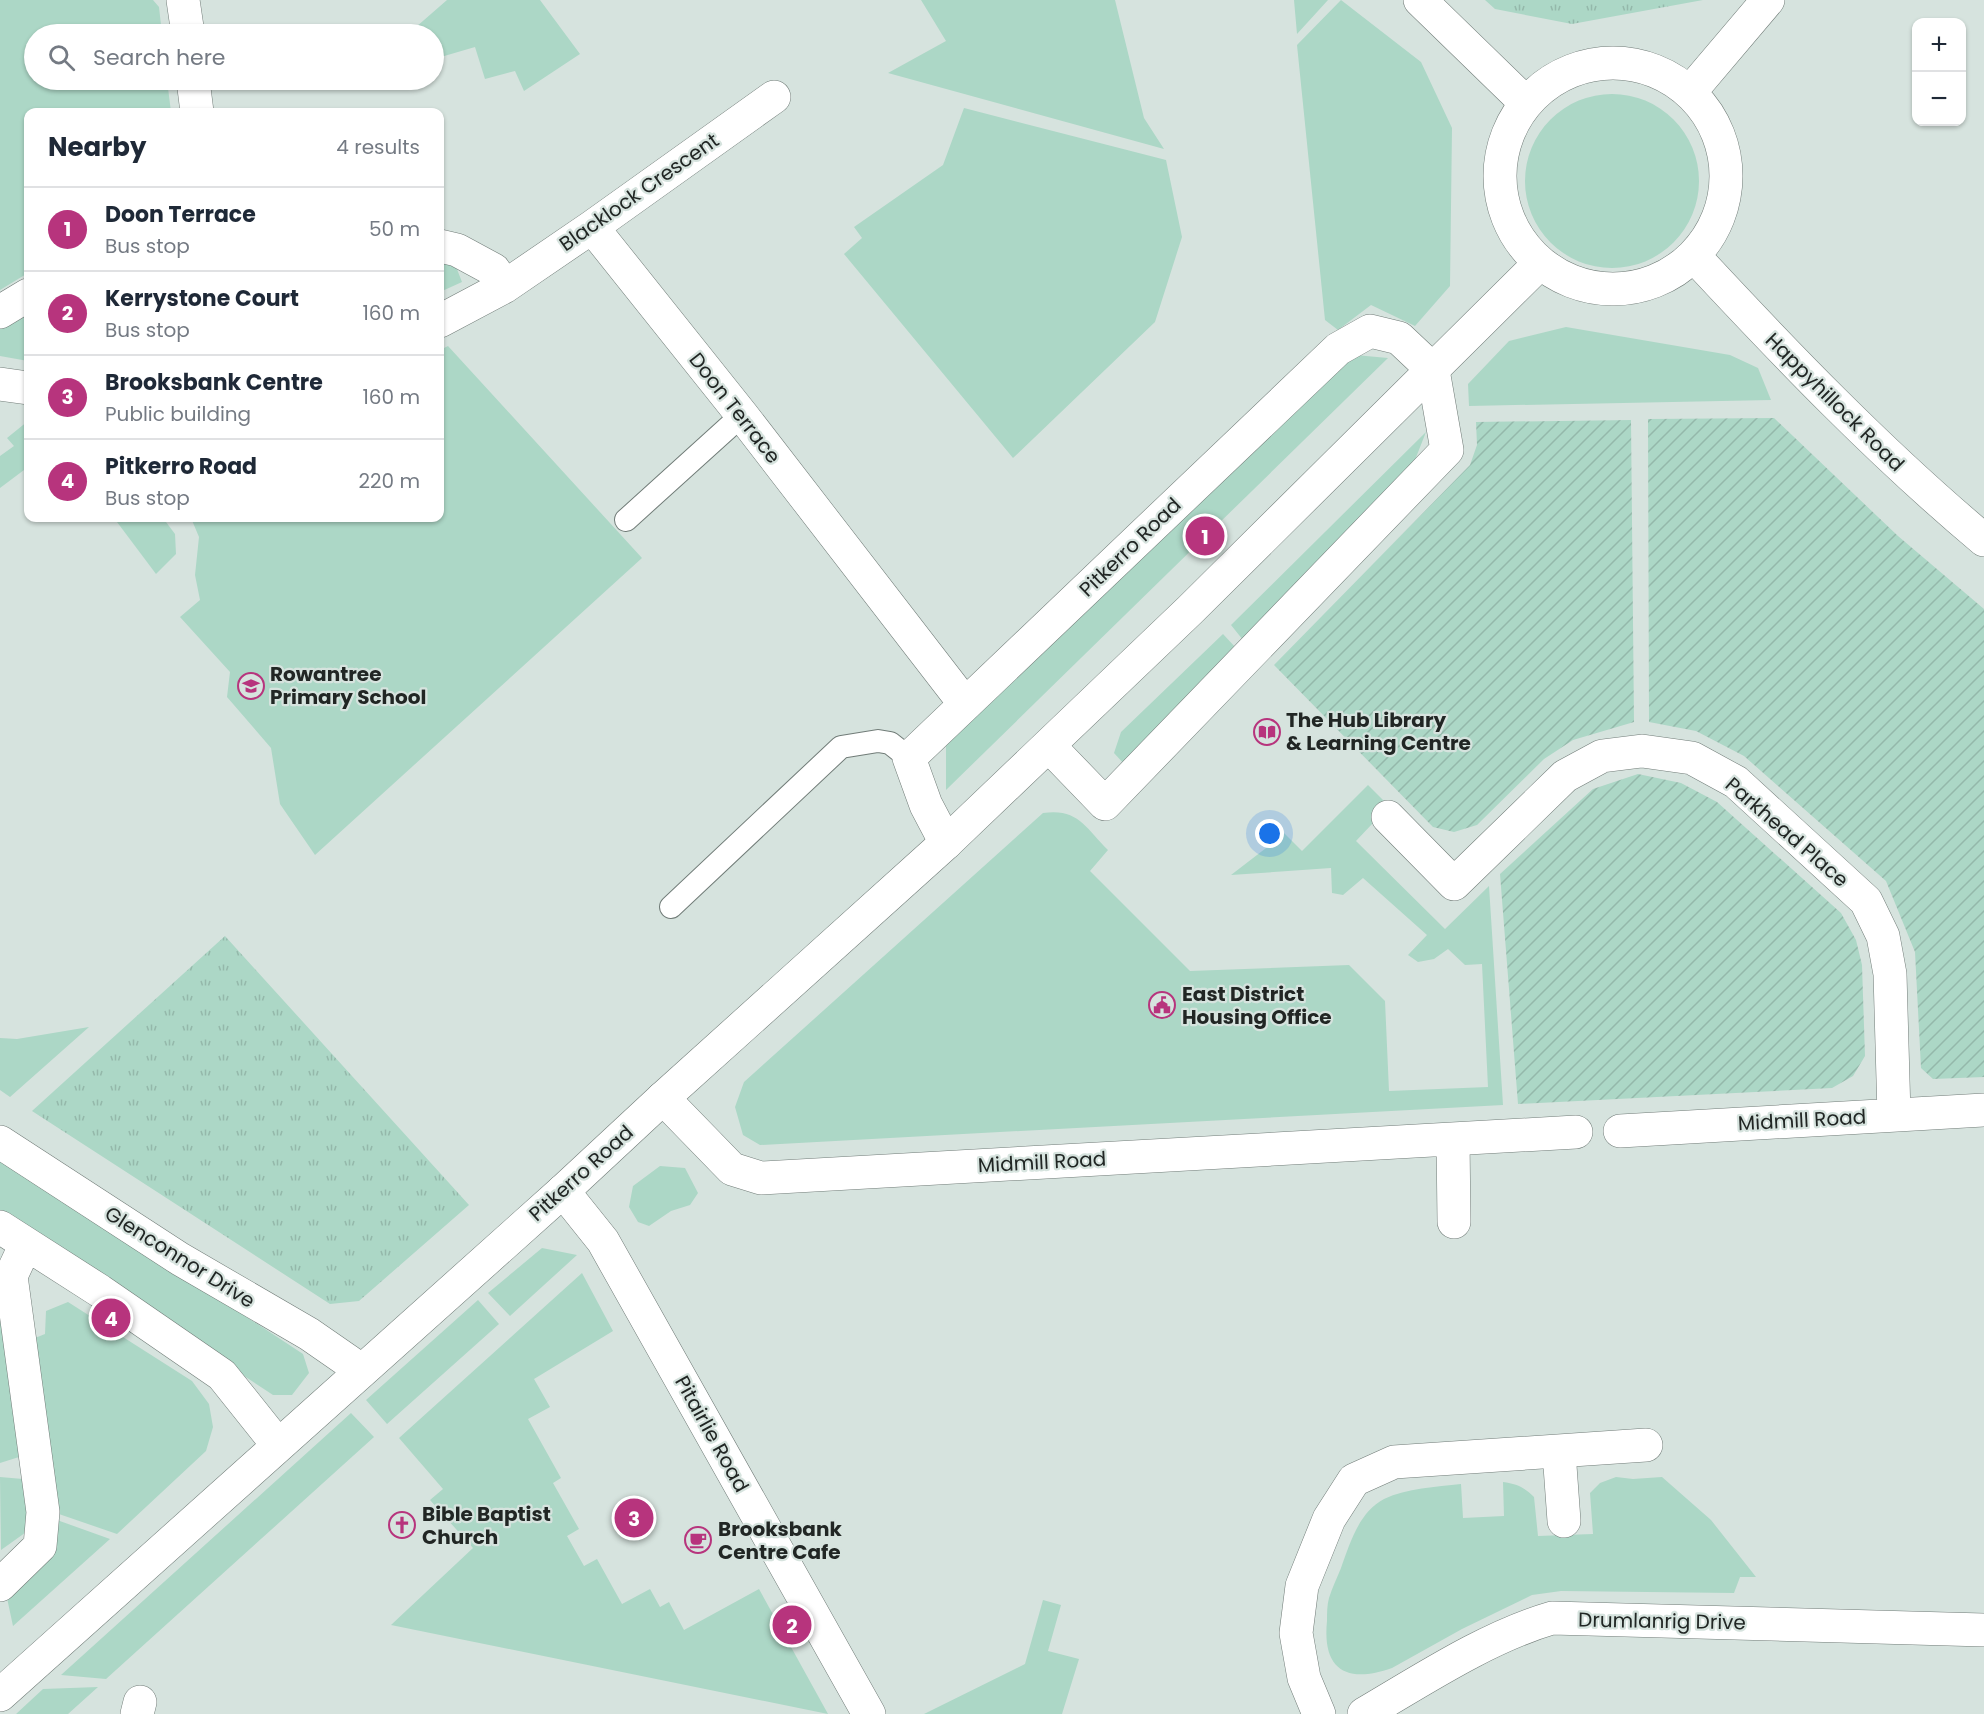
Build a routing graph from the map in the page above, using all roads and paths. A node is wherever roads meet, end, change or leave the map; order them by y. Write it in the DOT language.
graph roads {
  1 [pos="183,0"];
  2 [pos="1420,0"];
  3 [pos="1768,0"];
  4 [pos="187,24"];
  5 [pos="194,90"];
  6 [pos="1690,92"];
  7 [pos="774,97"];
  8 [pos="1526,103"];
  9 [pos="196,108"];
  10 [pos="592,227"];
  11 [pos="444,247"];
  12 [pos="1694,256"];
  13 [pos="1540,263"];
  14 [pos="504,287"];
  15 [pos="24,297"];
  16 [pos="0,312"];
  17 [pos="444,319"];
  18 [pos="1433,370"];
  19 [pos="0,384"];
  20 [pos="24,387"];
  21 [pos="741,415"];
  22 [pos="626,520"];
  23 [pos="1984,540"];
  24 [pos="965,704"];
  25 [pos="1049,746"];
  26 [pos="909,758"];
  27 [pos="1388,817"];
  28 [pos="946,843"];
  29 [pos="671,908"];
  30 [pos="663,1098"];
  31 [pos="1984,1110"];
  32 [pos="1894,1115"];
  33 [pos="1620,1131"];
  34 [pos="1576,1132"];
  35 [pos="1453,1140"];
  36 [pos="0,1143"];
  37 [pos="563,1191"];
  38 [pos="1454,1222"];
  39 [pos="13,1236"];
  40 [pos="361,1370"];
  41 [pos="278,1444"];
  42 [pos="1646,1445"];
  43 [pos="1559,1452"];
  44 [pos="1564,1521"];
  45 [pos="0,1585"];
  46 [pos="1984,1630"];
  47 [pos="0,1695"];
  48 [pos="869,1714"];
  49 [pos="1319,1714"];
  50 [pos="1364,1714"];
  1 -- 4 [label="street"];
  2 -- 8 [label="street"];
  3 -- 6 [label="street"];
  5 -- 9 [label="street"];
  6 -- 8 [label="street"];
  6 -- 12 [label="street"];
  7 -- 10 [label="street, Blacklock Crescent"];
  8 -- 13 [label="street"];
  10 -- 14 [label="street, Blacklock Crescent"];
  10 -- 21 [label="street, Doon Terrace"];
  11 -- 14 [label="street"];
  12 -- 13 [label="street"];
  12 -- 23 [label="street, Happyhillock Road"];
  13 -- 18 [label="street, Pitkerro Road"];
  14 -- 17 [label="street, Blacklock Crescent"];
  15 -- 16 [label="street"];
  18 -- 24 [label="street, Pitkerro Road"];
  18 -- 25 [label="street, Pitkerro Road"];
  18 -- 25 [label="street"];
  19 -- 20 [label="street"];
  21 -- 22 [label="lane"];
  21 -- 24 [label="street, Doon Terrace"];
  24 -- 26 [label="street, Pitkerro Road"];
  25 -- 28 [label="street, Pitkerro Road"];
  26 -- 28 [label="street"];
  26 -- 29 [label="lane"];
  27 -- 32 [label="street, Parkhead Place"];
  28 -- 30 [label="street, Pitkerro Road"];
  30 -- 35 [label="street, Midmill Road"];
  30 -- 37 [label="street, Pitkerro Road"];
  31 -- 32 [label="street, Midmill Road"];
  32 -- 33 [label="street, Midmill Road"];
  34 -- 35 [label="street, Midmill Road"];
  35 -- 38 [label="street"];
  36 -- 40 [label="street, Glenconnor Drive"];
  37 -- 40 [label="street, Pitkerro Road"];
  37 -- 48 [label="street, Pitairlie Road"];
  39 -- 41 [label="street"];
  39 -- 45 [label="street"];
  40 -- 41 [label="street, Pitkerro Road"];
  41 -- 47 [label="street, Pitkerro Road"];
  42 -- 43 [label="street"];
  43 -- 44 [label="street"];
  43 -- 49 [label="street"];
  46 -- 50 [label="street, Drumlanrig Drive"];
}
